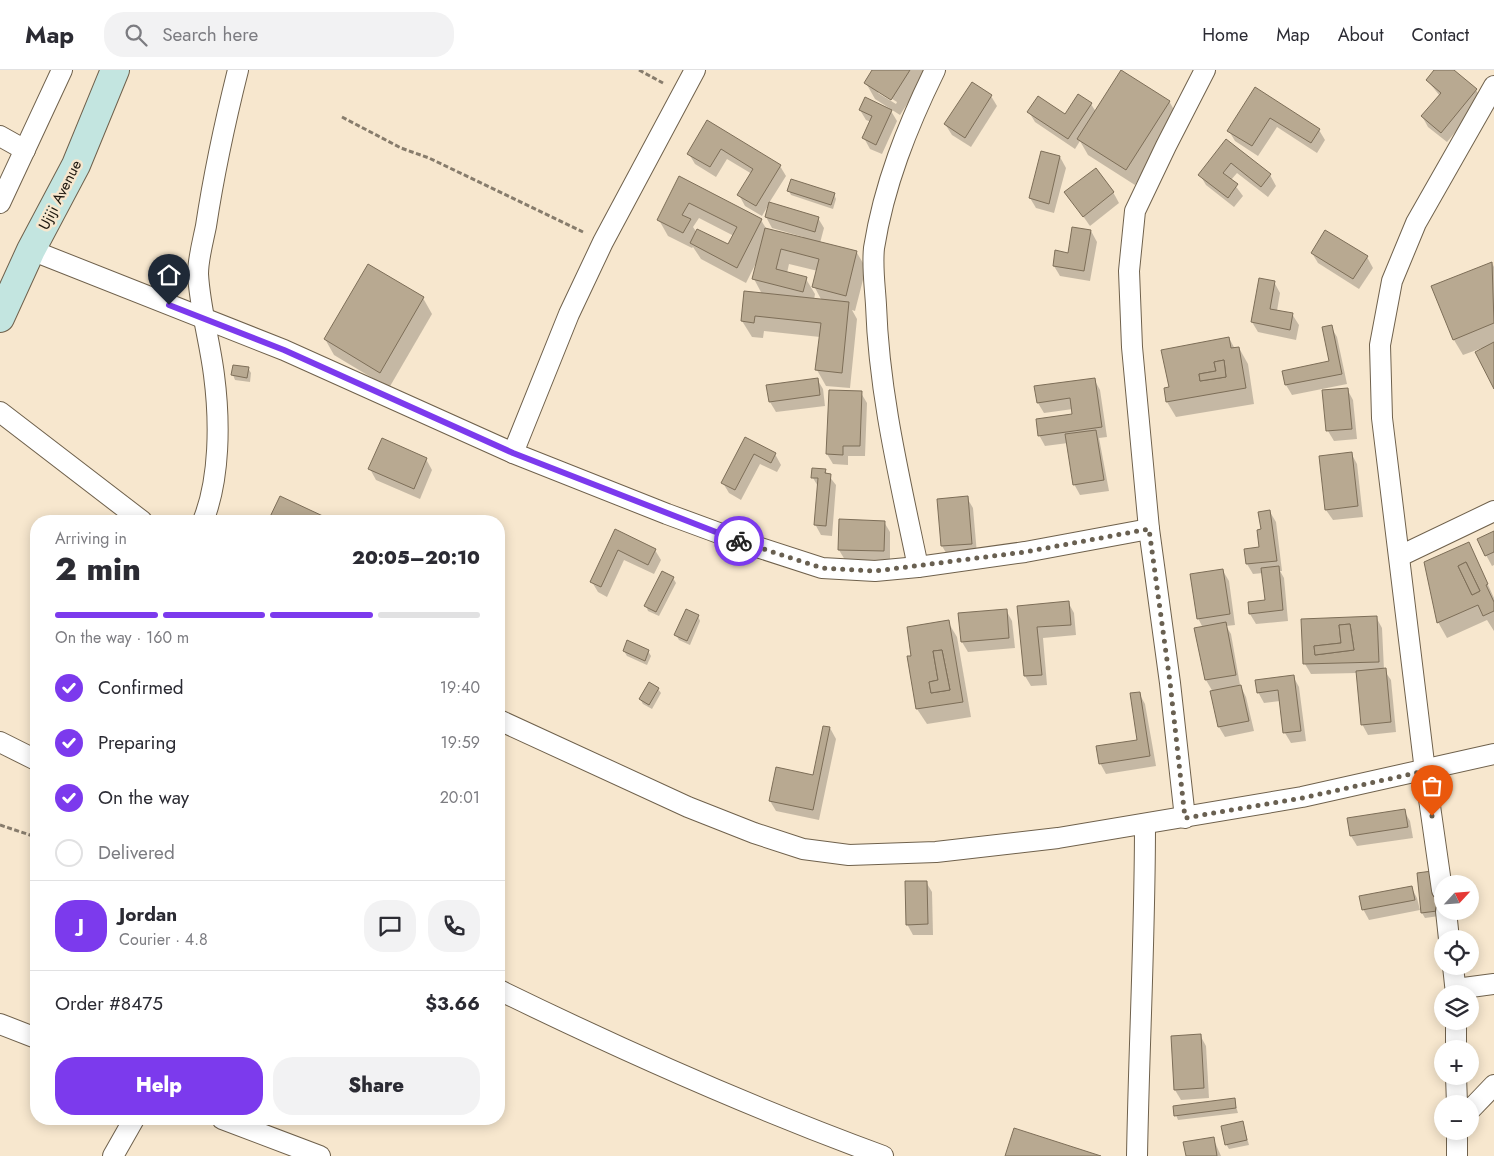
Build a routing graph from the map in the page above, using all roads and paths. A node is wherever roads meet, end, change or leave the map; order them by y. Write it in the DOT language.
graph roads {
  1 [pos="62,70"];
  2 [pos="115,70"];
  3 [pos="238,70"];
  4 [pos="695,70"];
  5 [pos="935,70"];
  6 [pos="1205,70"];
  7 [pos="1494,86"];
  8 [pos="342,117"];
  9 [pos="0,136"];
  10 [pos="25,150"];
  11 [pos="0,203"];
  12 [pos="603,242"];
  13 [pos="31,250"];
  14 [pos="0,318"];
  15 [pos="203,319"];
  16 [pos="0,412"];
  17 [pos="513,453"];
  18 [pos="1494,512"];
  19 [pos="134,515"];
  20 [pos="205,515"];
  21 [pos="1149,529"];
  22 [pos="1400,556"];
  23 [pos="918,567"];
  24 [pos="505,723"];
  25 [pos="0,742"];
  26 [pos="1494,754"];
  27 [pos="30,757"];
  28 [pos="1425,771"];
  29 [pos="1185,818"];
  30 [pos="0,824"];
  31 [pos="1145,824"];
  32 [pos="30,836"];
  33 [pos="1440,875"];
  34 [pos="1460,975"];
  35 [pos="1468,985"];
  36 [pos="505,993"];
  37 [pos="1479,993"];
  38 [pos="1494,1001"];
  39 [pos="0,1024"];
  40 [pos="30,1036"];
  41 [pos="1494,1085"];
  42 [pos="1479,1101"];
  43 [pos="131,1125"];
  44 [pos="238,1125"];
  45 [pos="1458,1140"];
  46 [pos="113,1156"];
  47 [pos="320,1156"];
  48 [pos="883,1156"];
  49 [pos="1138,1156"];
  50 [pos="1457,1156"];
  1 -- 10 [label="street"];
  2 -- 13 [label="street, Ujiji Avenue"];
  3 -- 15 [label="street"];
  4 -- 12 [label="street"];
  5 -- 23 [label="street"];
  6 -- 21 [label="street"];
  7 -- 22 [label="street"];
  8 -- 12 [label="path"];
  9 -- 10 [label="street"];
  10 -- 11 [label="street"];
  12 -- 17 [label="street"];
  13 -- 14 [label="street, Ujiji Avenue"];
  13 -- 15 [label="street"];
  15 -- 17 [label="street"];
  15 -- 20 [label="street"];
  16 -- 19 [label="street"];
  17 -- 23 [label="street"];
  18 -- 22 [label="street"];
  21 -- 23 [label="street"];
  21 -- 29 [label="street"];
  22 -- 28 [label="street"];
  24 -- 31 [label="street"];
  25 -- 27 [label="street"];
  26 -- 28 [label="street"];
  28 -- 29 [label="street"];
  28 -- 33 [label="street"];
  29 -- 31 [label="street"];
  30 -- 32 [label="path"];
  31 -- 49 [label="street"];
  34 -- 35 [label="street"];
  36 -- 48 [label="street"];
  37 -- 38 [label="street"];
  39 -- 40 [label="street"];
  41 -- 42 [label="street"];
  43 -- 46 [label="street"];
  44 -- 47 [label="street"];
  45 -- 50 [label="street"];
}
